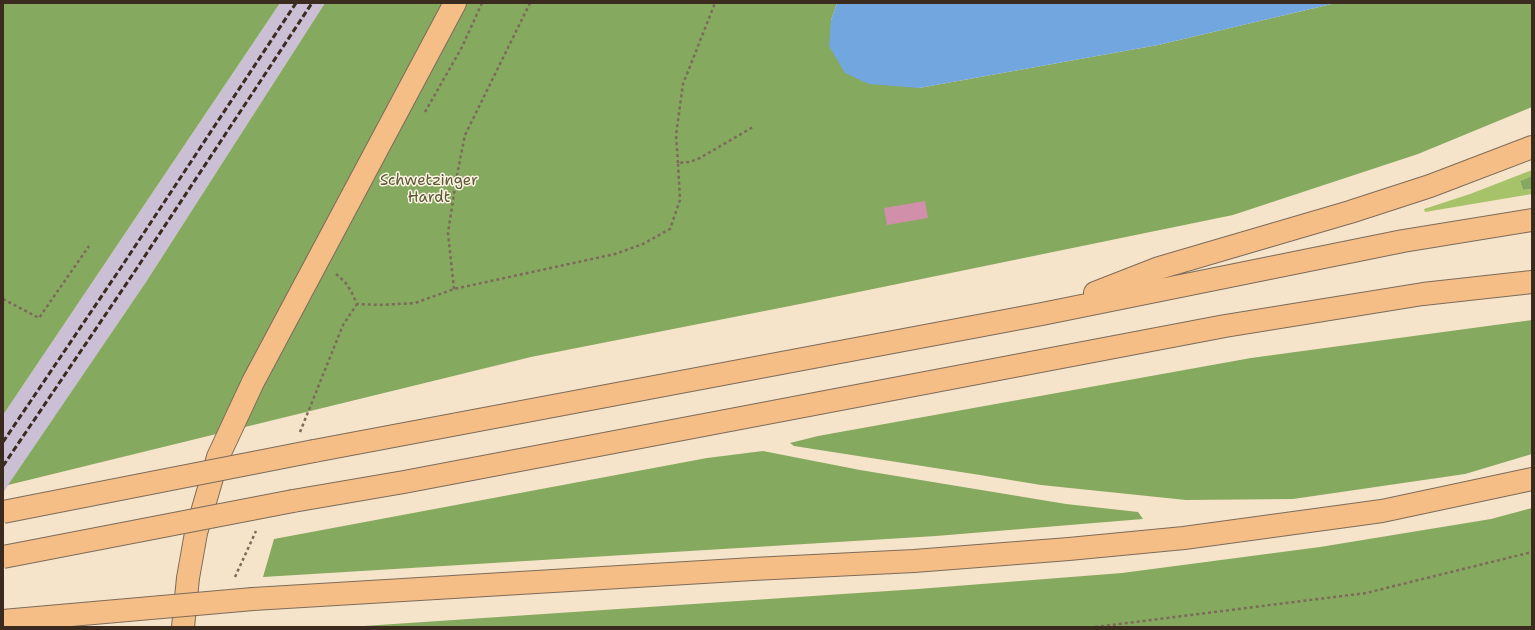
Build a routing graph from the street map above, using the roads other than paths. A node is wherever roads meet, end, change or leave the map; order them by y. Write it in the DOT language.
graph roads {
  1 [pos="455,3"];
  2 [pos="1532,147"];
  3 [pos="1532,220"];
  4 [pos="1532,282"];
  5 [pos="1042,314"];
  6 [pos="1532,479"];
  7 [pos="3,512"];
  8 [pos="3,557"];
  9 [pos="3,620"];
  10 [pos="183,627"];
  1 -- 10 [label="main road"];
  2 -- 5 [label="main road"];
  3 -- 5 [label="main road"];
  4 -- 8 [label="main road, bridge"];
  5 -- 7 [label="main road, bridge"];
  6 -- 9 [label="main road, bridge"];
}
